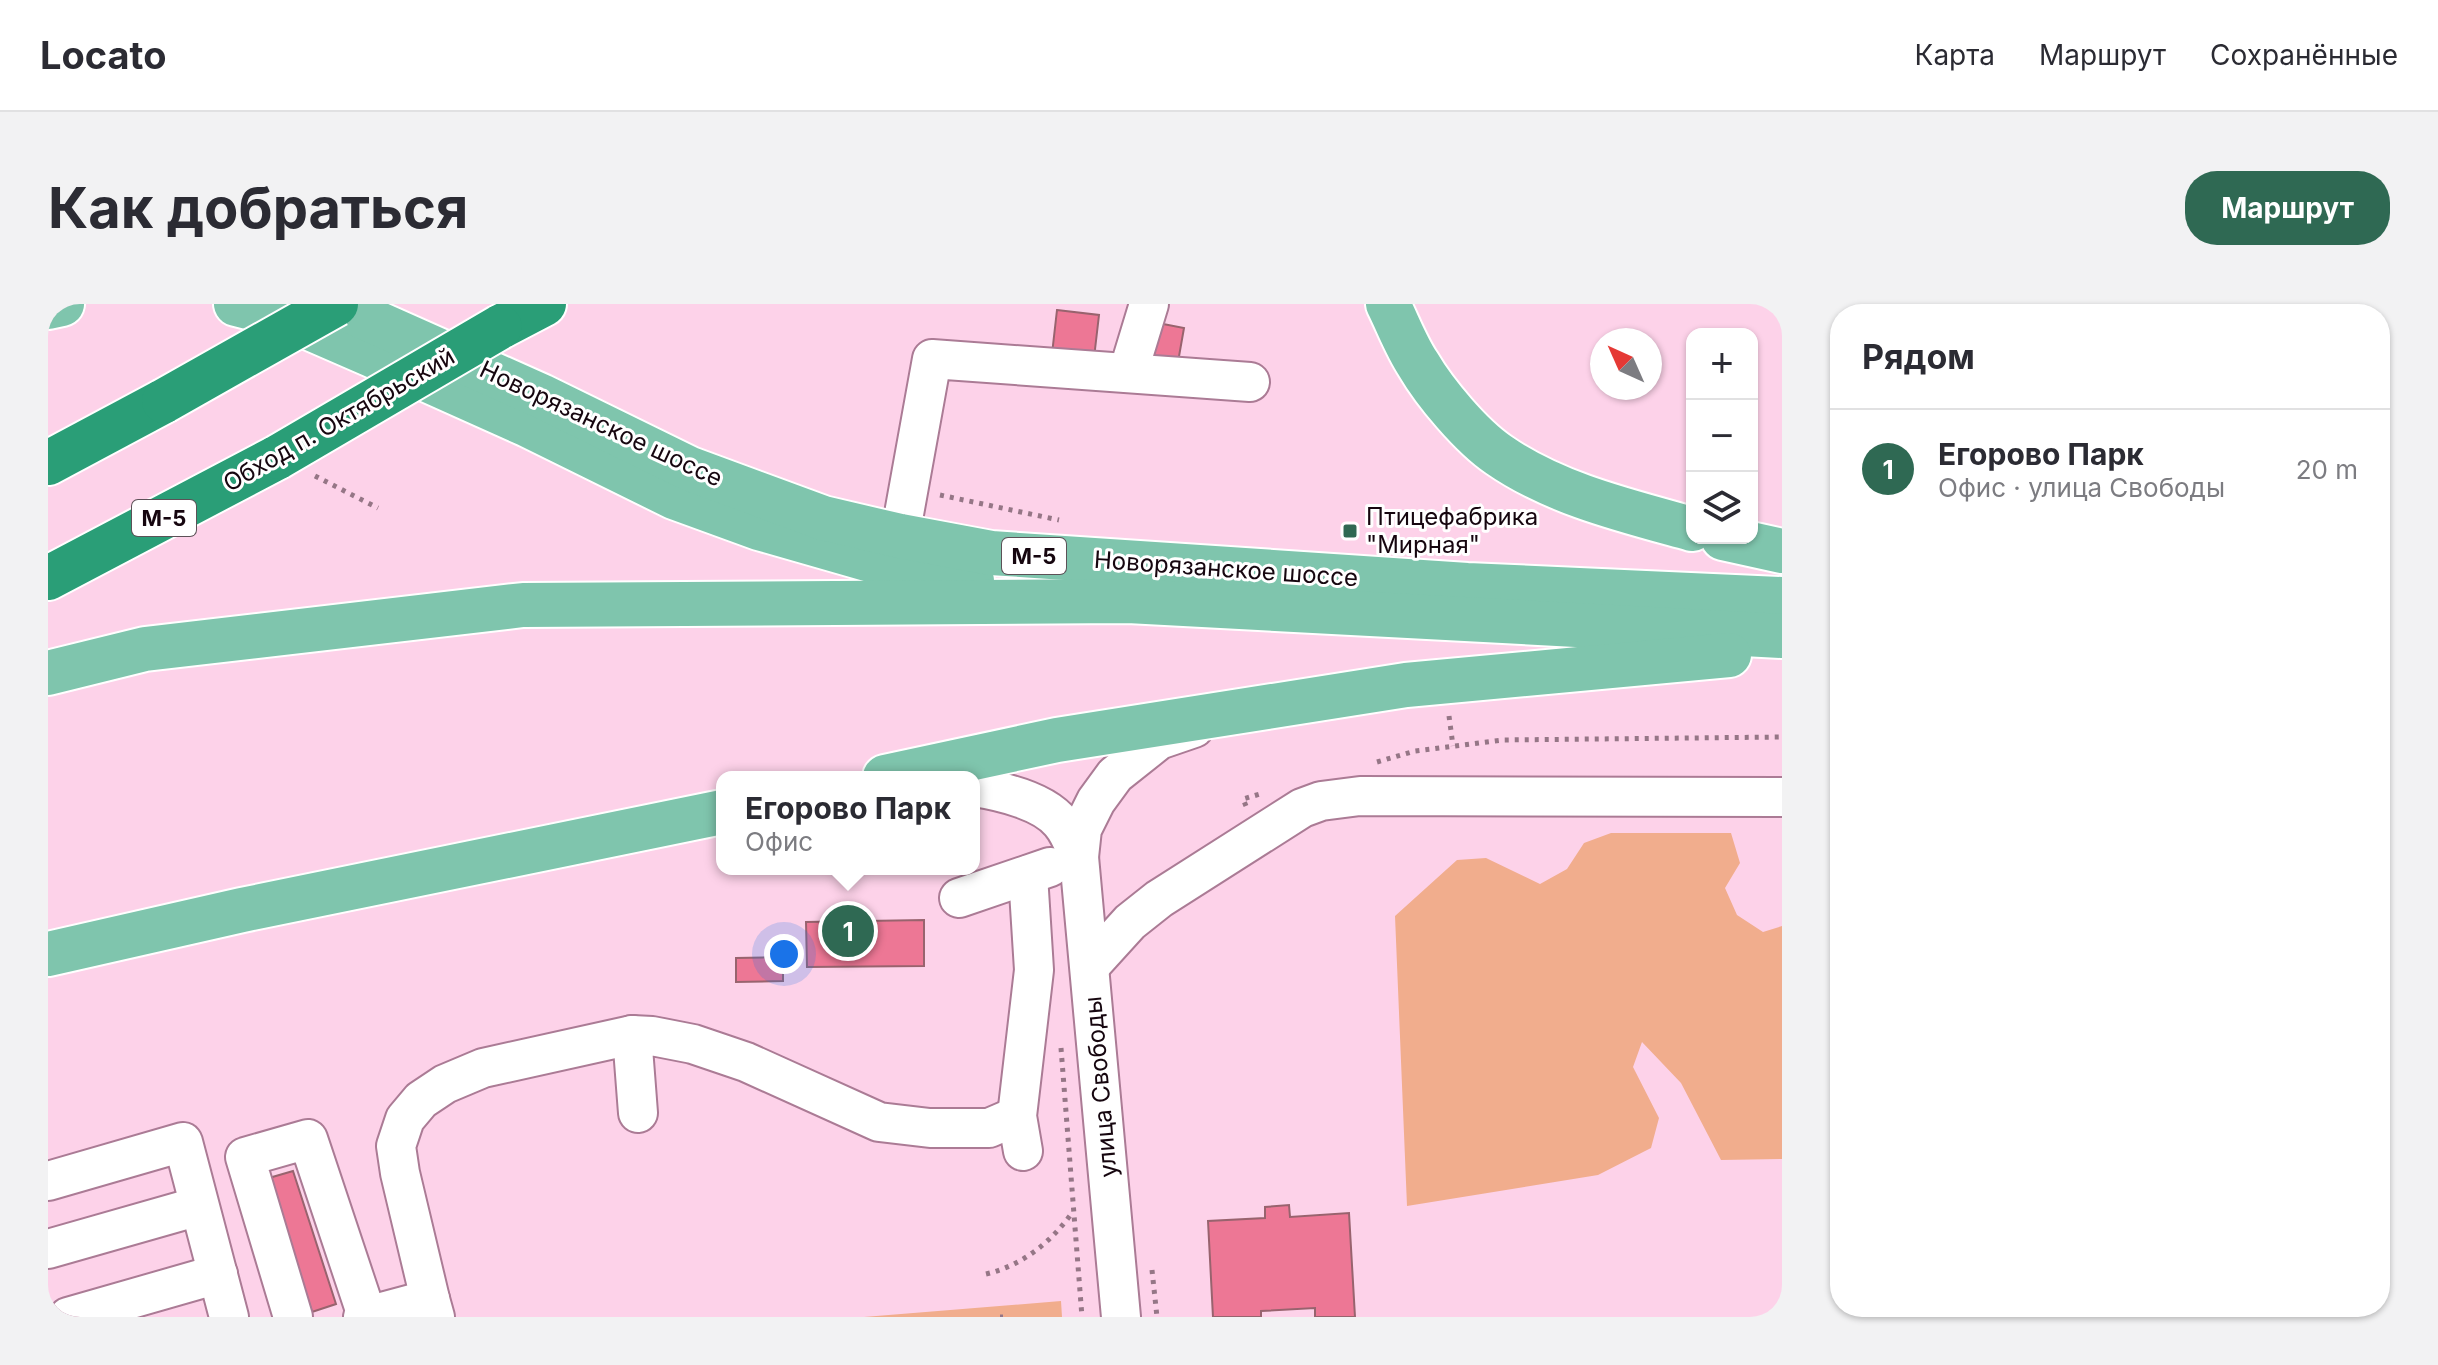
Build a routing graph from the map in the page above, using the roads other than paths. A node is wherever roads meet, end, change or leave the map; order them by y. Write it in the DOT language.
graph roads {
  1 [pos="62,304"];
  2 [pos="236,304"];
  3 [pos="335,304"];
  4 [pos="544,304"];
  5 [pos="1149,304"];
  6 [pos="1388,304"];
  7 [pos="48,307"];
  8 [pos="1128,373"];
  9 [pos="1250,382"];
  10 [pos="48,463"];
  11 [pos="1686,527"];
  12 [pos="900,536"];
  13 [pos="1750,544"];
  14 [pos="1782,551"];
  15 [pos="48,578"];
  16 [pos="1782,599"];
  17 [pos="1128,601"];
  18 [pos="1782,636"];
  19 [pos="1782,651"];
  20 [pos="48,673"];
  21 [pos="1244,710"];
  22 [pos="913,771"];
  23 [pos="980,788"];
  24 [pos="1782,797"];
  25 [pos="716,813"];
  26 [pos="1079,857"];
  27 [pos="1028,875"];
  28 [pos="959,898"];
  29 [pos="48,954"];
  30 [pos="1090,966"];
  31 [pos="632,1035"];
  32 [pos="638,1113"];
  33 [pos="48,1181"];
  34 [pos="199,1206"];
  35 [pos="48,1249"];
  36 [pos="218,1274"];
  37 [pos="432,1308"];
  38 [pos="68,1317"];
  39 [pos="229,1317"];
  40 [pos="293,1317"];
  41 [pos="365,1317"];
  42 [pos="1121,1317"];
  1 -- 7 [label="main road"];
  2 -- 17 [label="main road"];
  3 -- 10 [label="highway, М-5, bridge"];
  3 -- 12 [label="main road, Новорязанское шоссе / М-5"];
  4 -- 15 [label="highway, Обход п. Октябрьский / М-5, bridge"];
  5 -- 8 [label="street"];
  6 -- 11 [label="main road"];
  8 -- 9 [label="street"];
  8 -- 12 [label="street"];
  12 -- 16 [label="main road, Новорязанское шоссе / М-5"];
  13 -- 14 [label="main road"];
  17 -- 18 [label="main road, Новорязанское шоссе"];
  17 -- 20 [label="main road"];
  19 -- 21 [label="main road"];
  21 -- 22 [label="main road"];
  21 -- 26 [label="street, улица Свободы"];
  23 -- 26 [label="street, улица Свободы"];
  24 -- 30 [label="street"];
  25 -- 29 [label="main road"];
  26 -- 27 [label="street"];
  26 -- 30 [label="street, улица Свободы"];
  27 -- 28 [label="street"];
  27 -- 31 [label="street"];
  30 -- 42 [label="street, улица Свободы"];
  31 -- 32 [label="street"];
  31 -- 37 [label="street"];
  33 -- 34 [label="street"];
  34 -- 35 [label="street"];
  34 -- 36 [label="street"];
  36 -- 38 [label="street"];
  36 -- 39 [label="street"];
  37 -- 41 [label="street"];
  40 -- 41 [label="street"];
}
